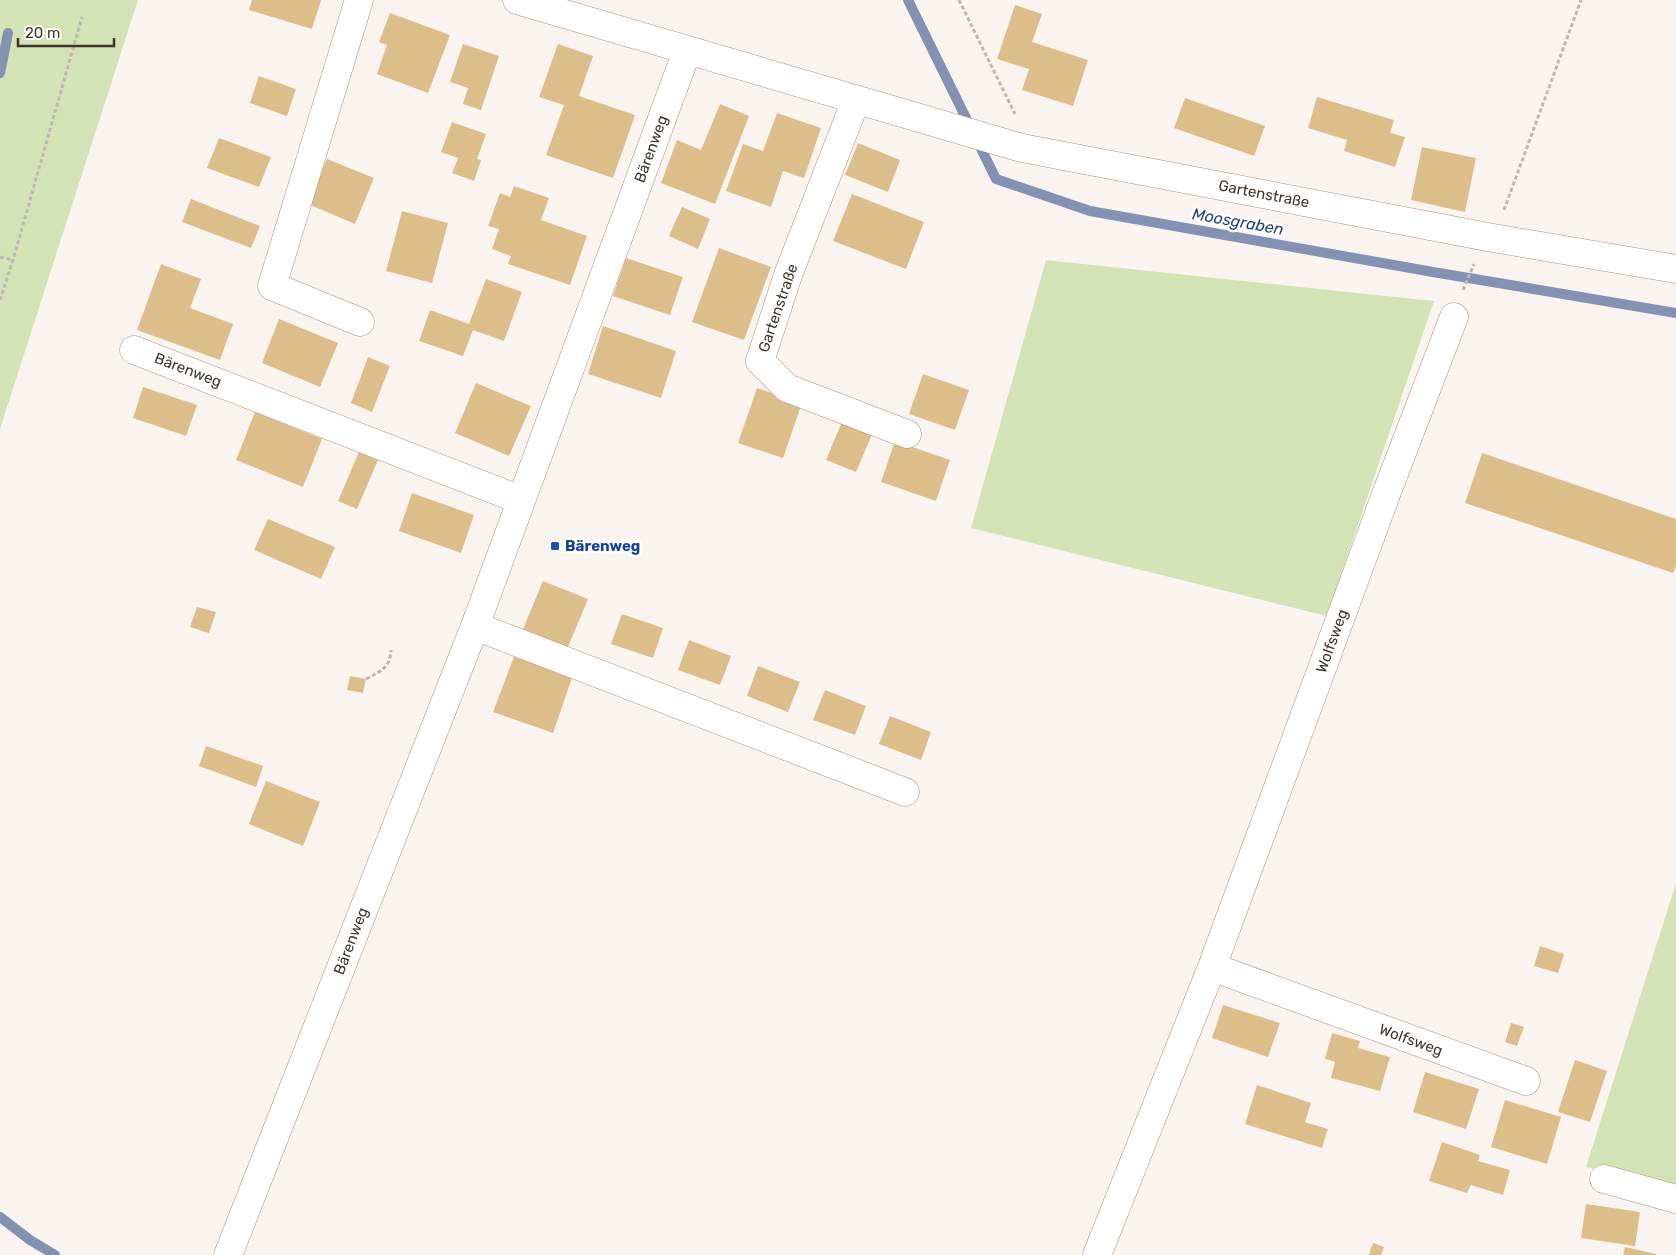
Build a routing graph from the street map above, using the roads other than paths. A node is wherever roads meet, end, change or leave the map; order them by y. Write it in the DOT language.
graph roads {
  1 [pos="359,0"];
  2 [pos="517,0"];
  3 [pos="687,51"];
  4 [pos="856,100"];
  5 [pos="1676,269"];
  6 [pos="1454,317"];
  7 [pos="360,322"];
  8 [pos="134,350"];
  9 [pos="907,434"];
  10 [pos="521,500"];
  11 [pos="475,626"];
  12 [pos="905,792"];
  13 [pos="1212,967"];
  14 [pos="1526,1081"];
  15 [pos="1604,1180"];
  16 [pos="1676,1199"];
  17 [pos="228,1255"];
  18 [pos="1097,1255"];
  1 -- 7 [label="street"];
  2 -- 3 [label="street, Gartenstraße"];
  3 -- 4 [label="street, Gartenstraße"];
  3 -- 10 [label="street, Bärenweg"];
  4 -- 5 [label="street, Gartenstraße"];
  4 -- 9 [label="street, Gartenstraße"];
  6 -- 13 [label="street, Wolfsweg"];
  8 -- 10 [label="street, Bärenweg"];
  10 -- 11 [label="street, Bärenweg"];
  11 -- 12 [label="street"];
  11 -- 17 [label="street, Bärenweg"];
  13 -- 14 [label="street, Wolfsweg"];
  13 -- 18 [label="street, Wolfsweg"];
  15 -- 16 [label="street"];
}
